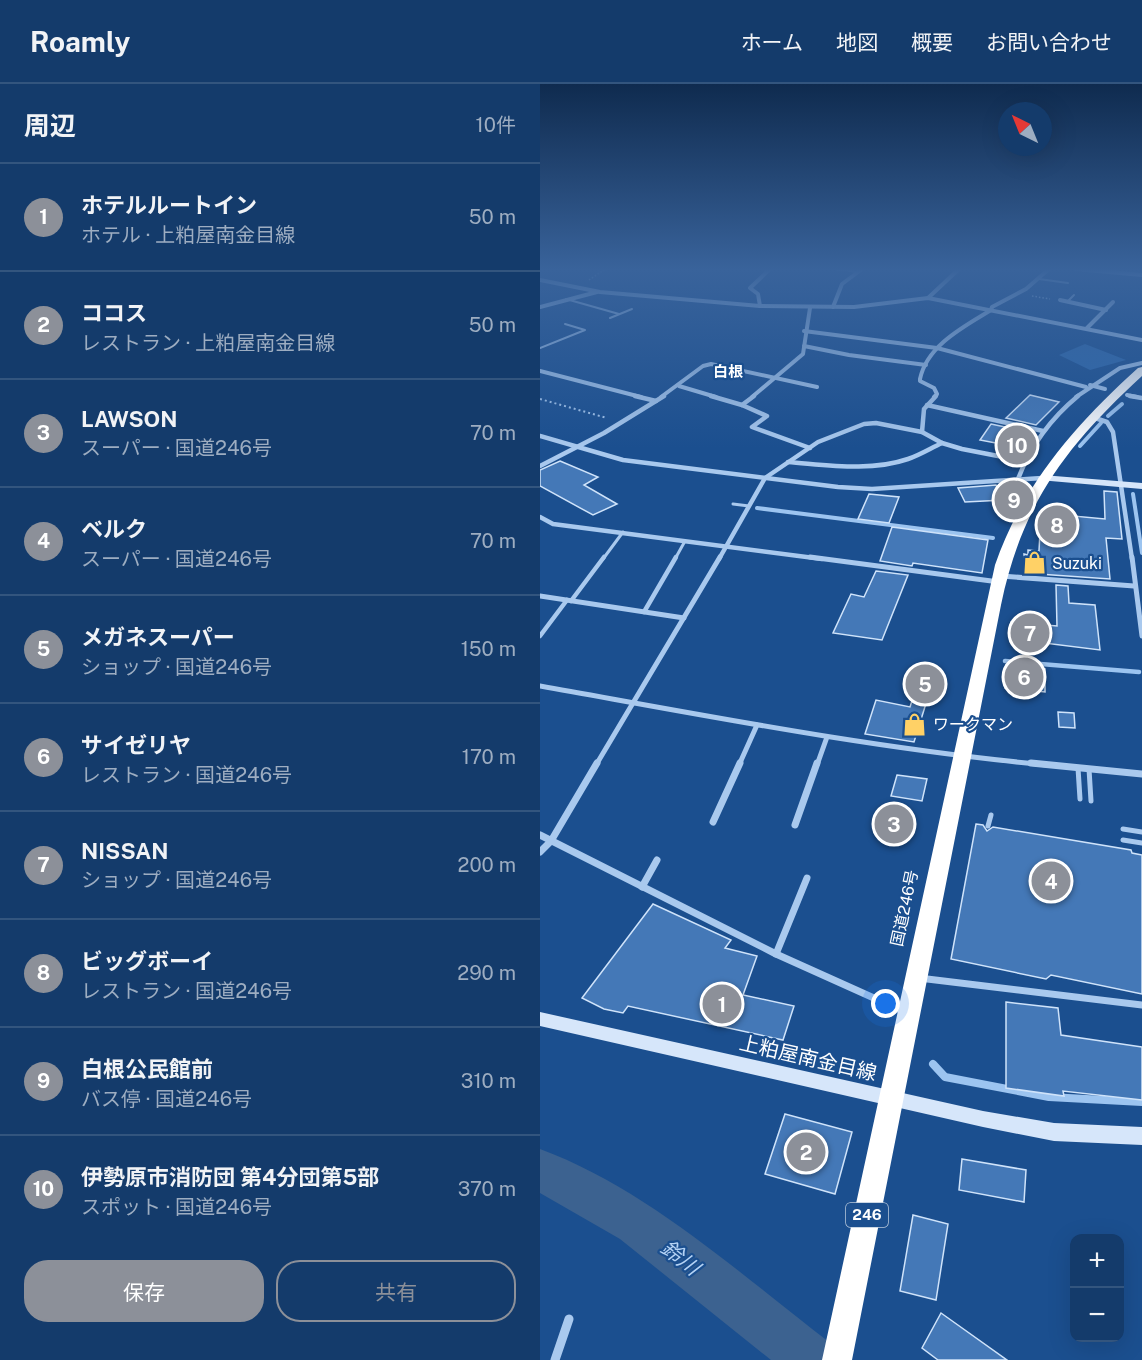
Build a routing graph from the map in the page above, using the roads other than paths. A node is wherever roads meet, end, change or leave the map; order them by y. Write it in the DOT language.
graph roads {
  1 [pos="580,329"];
  2 [pos="961,329"];
  3 [pos="1090,329"];
  4 [pos="804,331"];
  5 [pos="1142,340"];
  6 [pos="804,346"];
  7 [pos="540,348"];
  8 [pos="936,348"];
  9 [pos="1142,363"];
  10 [pos="926,365"];
  11 [pos="1142,370"];
  12 [pos="540,371"];
  13 [pos="776,378"];
  14 [pos="679,386"];
  15 [pos="1088,386"];
  16 [pos="817,387"];
  17 [pos="1105,389"];
  18 [pos="1127,395"];
  19 [pos="1142,398"];
  20 [pos="656,401"];
  21 [pos="742,405"];
  22 [pos="927,405"];
  23 [pos="1091,416"];
  24 [pos="1043,431"];
  25 [pos="922,432"];
  26 [pos="540,436"];
  27 [pos="942,443"];
  28 [pos="579,448"];
  29 [pos="810,448"];
  30 [pos="1024,461"];
  31 [pos="787,462"];
  32 [pos="540,466"];
  33 [pos="765,478"];
  34 [pos="1042,478"];
  35 [pos="1018,479"];
  36 [pos="1122,485"];
  37 [pos="1142,486"];
  38 [pos="733,504"];
  39 [pos="749,506"];
  40 [pos="540,517"];
  41 [pos="623,532"];
  42 [pos="686,541"];
  43 [pos="727,546"];
  44 [pos="1000,579"];
  45 [pos="1134,586"];
  46 [pos="540,596"];
  47 [pos="569,600"];
  48 [pos="644,612"];
  49 [pos="684,618"];
  50 [pos="540,636"];
  51 [pos="1142,636"];
  52 [pos="540,686"];
  53 [pos="635,702"];
  54 [pos="757,725"];
  55 [pos="827,737"];
  56 [pos="963,757"];
  57 [pos="1078,768"];
  58 [pos="1089,769"];
  59 [pos="1142,774"];
  60 [pos="1080,799"];
  61 [pos="1091,801"];
  62 [pos="990,815"];
  63 [pos="713,822"];
  64 [pos="795,825"];
  65 [pos="988,826"];
  66 [pos="1123,829"];
  67 [pos="1142,832"];
  68 [pos="540,835"];
  69 [pos="1123,840"];
  70 [pos="551,841"];
  71 [pos="1142,843"];
  72 [pos="540,852"];
  73 [pos="657,860"];
  74 [pos="807,878"];
  75 [pos="642,887"];
  76 [pos="776,954"];
  77 [pos="916,978"];
  78 [pos="1142,1005"];
  79 [pos="908,1013"];
  80 [pos="540,1020"];
  81 [pos="891,1099"];
  82 [pos="1142,1136"];
  83 [pos="569,1319"];
  84 [pos="840,1346"];
  85 [pos="555,1360"];
  1 -- 7 [label="lane"];
  2 -- 8 [label="street"];
  3 -- 5 [label="street"];
  4 -- 6 [label="street"];
  4 -- 8 [label="street"];
  6 -- 10 [label="street"];
  6 -- 13 [label="street"];
  8 -- 10 [label="street"];
  8 -- 15 [label="street"];
  9 -- 15 [label="street"];
  10 -- 22 [label="street"];
  11 -- 23 [label="highway, 国道246号 / 246"];
  12 -- 20 [label="street"];
  13 -- 14 [label="street"];
  13 -- 16 [label="street"];
  13 -- 21 [label="street"];
  14 -- 20 [label="street"];
  14 -- 21 [label="street"];
  15 -- 17 [label="street"];
  15 -- 24 [label="street"];
  18 -- 19 [label="street"];
  20 -- 28 [label="street"];
  21 -- 29 [label="street"];
  22 -- 24 [label="street"];
  22 -- 25 [label="street"];
  23 -- 34 [label="highway, 国道246号 / 246"];
  23 -- 36 [label="street"];
  24 -- 30 [label="street"];
  25 -- 27 [label="street"];
  25 -- 29 [label="street"];
  26 -- 28 [label="street"];
  27 -- 30 [label="street"];
  27 -- 31 [label="street"];
  28 -- 32 [label="street"];
  28 -- 33 [label="street"];
  29 -- 31 [label="street"];
  30 -- 35 [label="street"];
  31 -- 33 [label="street"];
  33 -- 35 [label="street"];
  33 -- 39 [label="street"];
  34 -- 35 [label="street"];
  34 -- 36 [label="street"];
  34 -- 44 [label="highway, 国道246号 / 246"];
  36 -- 37 [label="street"];
  36 -- 45 [label="street"];
  38 -- 39 [label="lane"];
  39 -- 43 [label="street"];
  40 -- 41 [label="street"];
  41 -- 42 [label="street"];
  41 -- 47 [label="lane"];
  42 -- 43 [label="street"];
  42 -- 48 [label="lane"];
  43 -- 44 [label="street"];
  43 -- 49 [label="street"];
  44 -- 45 [label="street"];
  44 -- 56 [label="highway, 国道246号 / 246"];
  45 -- 51 [label="street"];
  46 -- 47 [label="street"];
  47 -- 48 [label="street"];
  47 -- 50 [label="lane"];
  48 -- 49 [label="street"];
  49 -- 53 [label="street"];
  52 -- 53 [label="street"];
  53 -- 54 [label="street"];
  53 -- 70 [label="street"];
  54 -- 55 [label="street"];
  54 -- 63 [label="street"];
  55 -- 56 [label="street"];
  55 -- 64 [label="street"];
  56 -- 57 [label="street"];
  56 -- 77 [label="highway, 国道246号 / 246"];
  57 -- 58 [label="street"];
  57 -- 60 [label="lane"];
  58 -- 59 [label="street"];
  58 -- 61 [label="lane"];
  62 -- 65 [label="lane"];
  66 -- 67 [label="lane"];
  68 -- 70 [label="street"];
  69 -- 71 [label="lane"];
  70 -- 72 [label="street"];
  70 -- 75 [label="street"];
  73 -- 75 [label="street"];
  74 -- 76 [label="street"];
  75 -- 76 [label="street"];
  76 -- 79 [label="street"];
  77 -- 78 [label="street"];
  77 -- 79 [label="highway, 国道246号 / 246"];
  79 -- 81 [label="highway, 国道246号 / 246"];
  80 -- 81 [label="street, 上粕屋南金目線"];
  81 -- 82 [label="street, 上粕屋南金目線"];
  81 -- 84 [label="highway, 国道246号 / 246"];
  83 -- 85 [label="street"];
}
